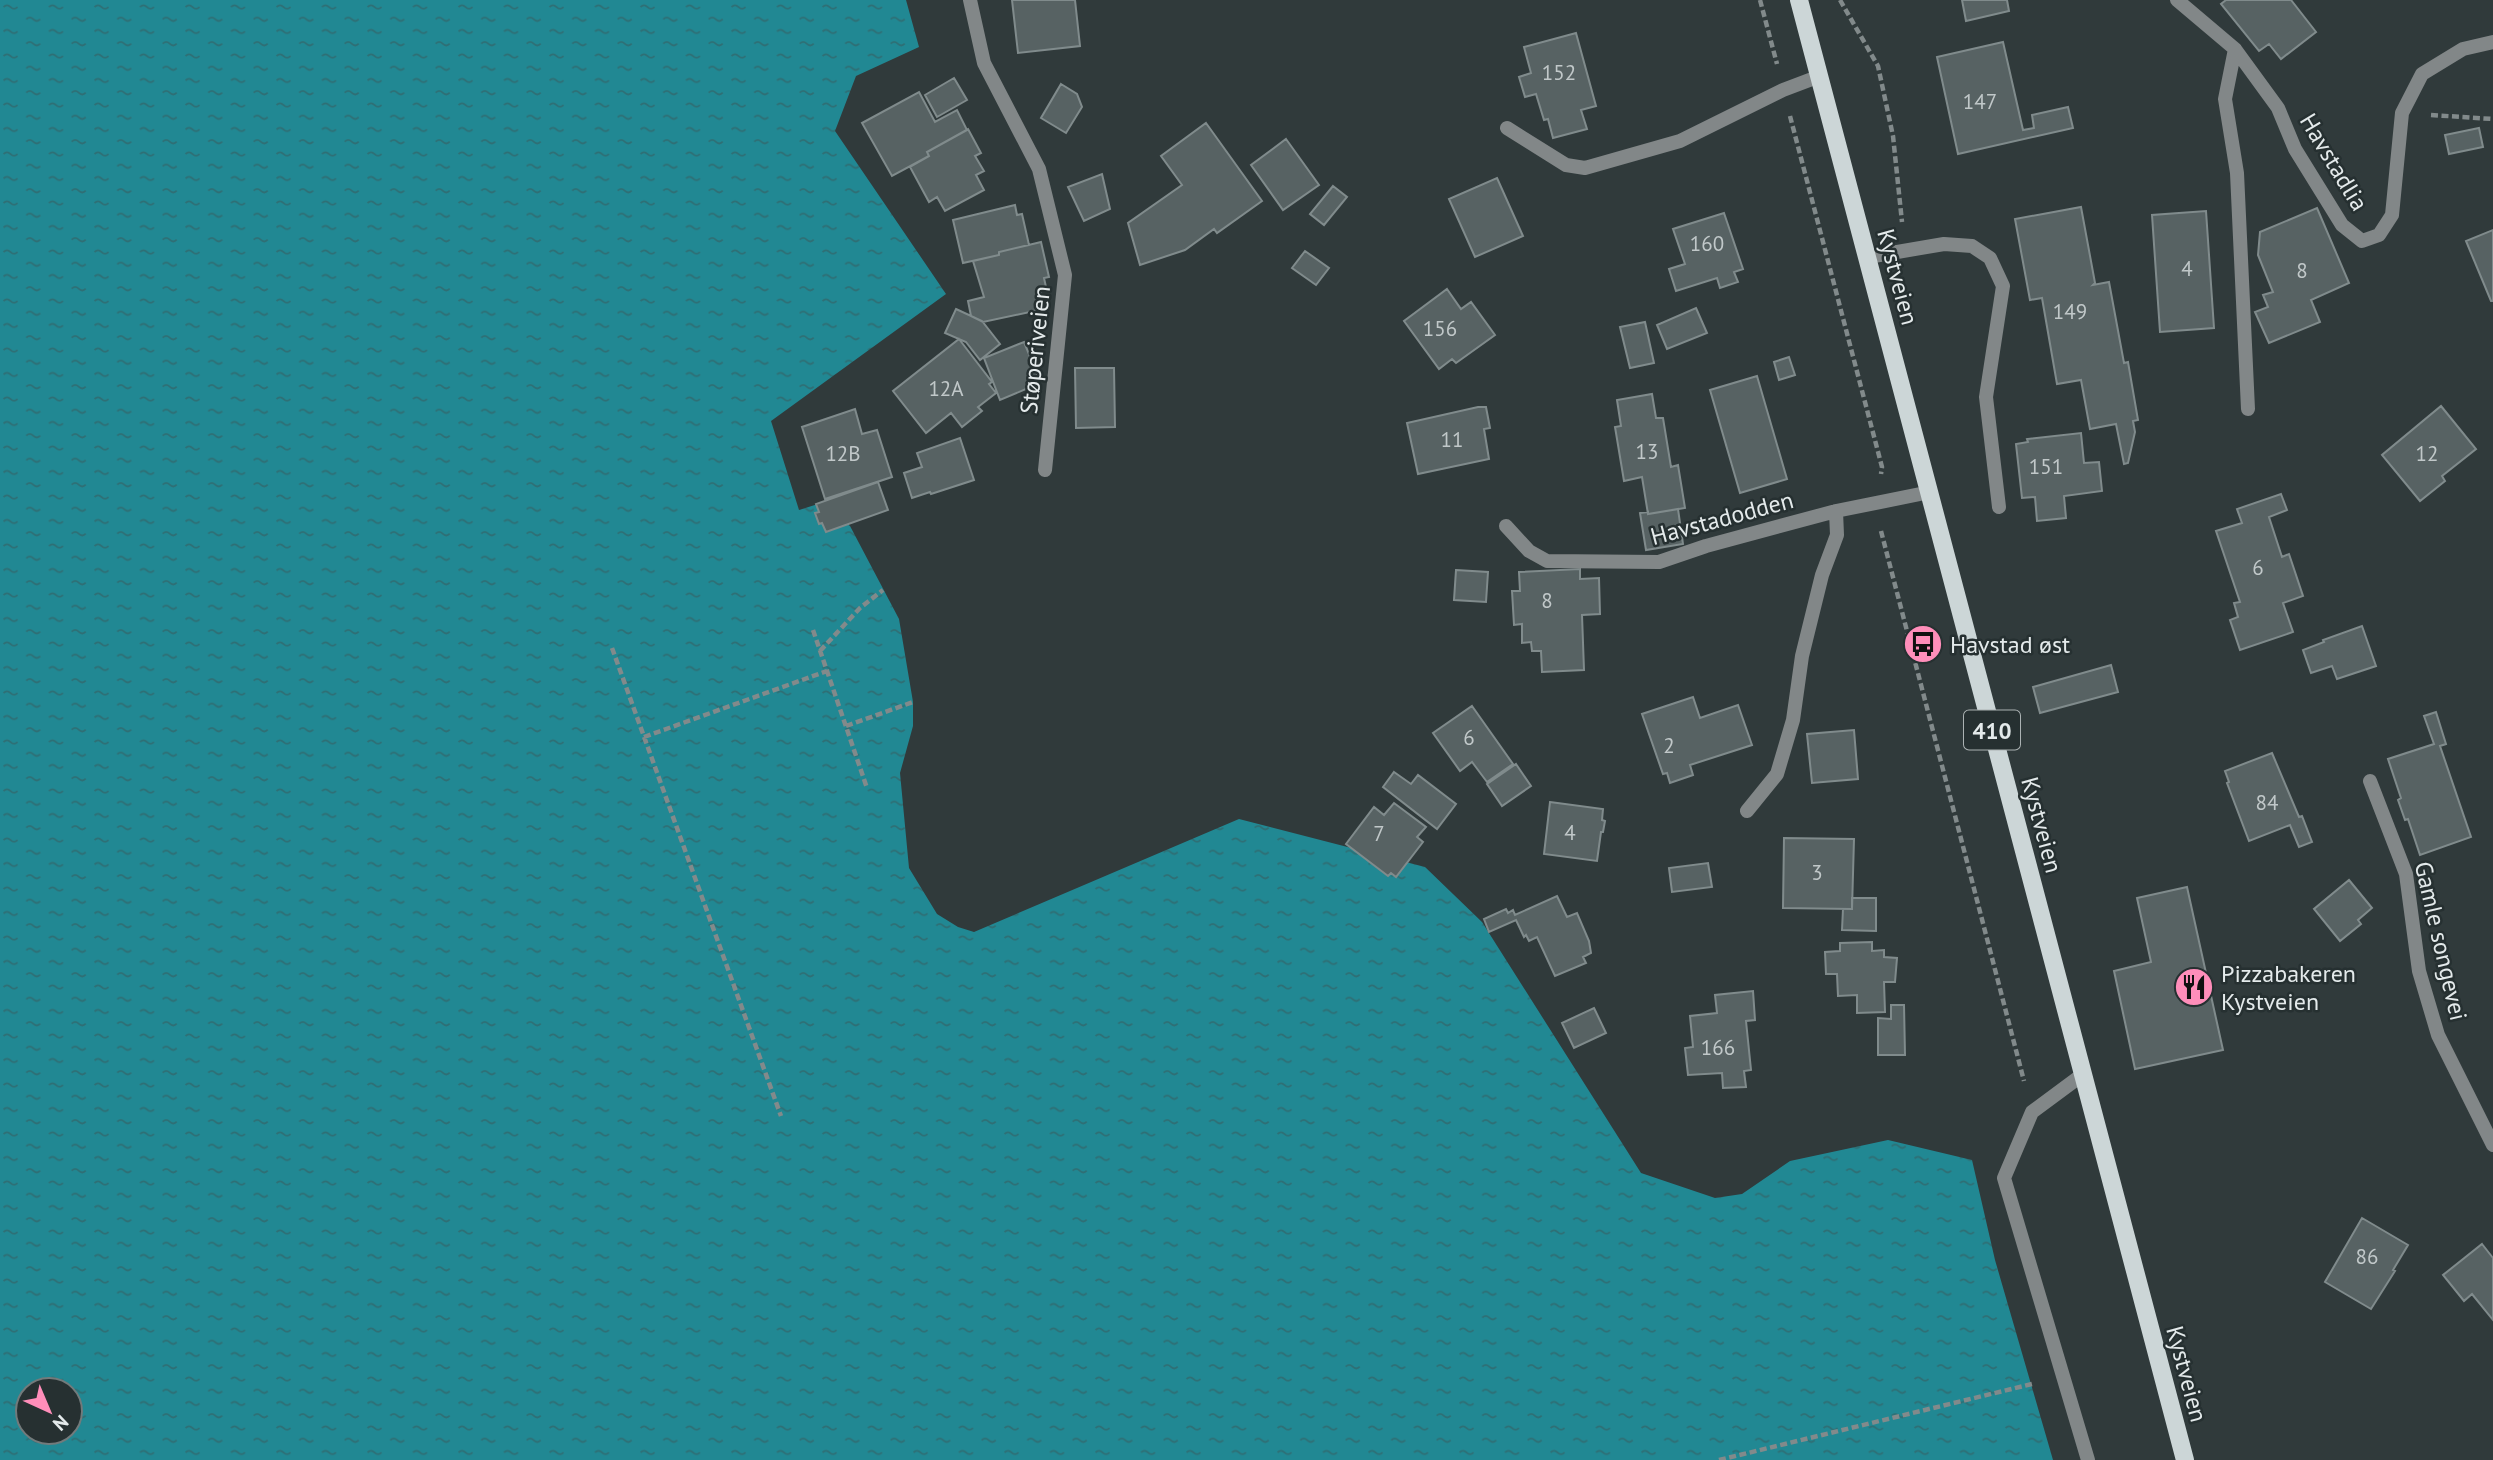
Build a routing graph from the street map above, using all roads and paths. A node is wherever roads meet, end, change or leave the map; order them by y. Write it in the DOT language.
graph roads {
  1 [pos="970,0"];
  2 [pos="1760,0"];
  3 [pos="1799,0"];
  4 [pos="1839,0"];
  5 [pos="2177,0"];
  6 [pos="2493,42"];
  7 [pos="2235,49"];
  8 [pos="1820,76"];
  9 [pos="1783,90"];
  10 [pos="2402,113"];
  11 [pos="2493,119"];
  12 [pos="1507,128"];
  13 [pos="1906,250"];
  14 [pos="1868,257"];
  15 [pos="2248,409"];
  16 [pos="1045,470"];
  17 [pos="1930,492"];
  18 [pos="1880,502"];
  19 [pos="1999,507"];
  20 [pos="1836,510"];
  21 [pos="1506,526"];
  22 [pos="883,590"];
  23 [pos="813,630"];
  24 [pos="612,648"];
  25 [pos="820,651"];
  26 [pos="827,671"];
  27 [pos="913,702"];
  28 [pos="846,726"];
  29 [pos="645,737"];
  30 [pos="2370,781"];
  31 [pos="867,788"];
  32 [pos="1747,811"];
  33 [pos="2082,1075"];
  34 [pos="2032,1112"];
  35 [pos="781,1116"];
  36 [pos="2493,1145"];
  37 [pos="2032,1384"];
  38 [pos="1719,1460"];
  39 [pos="2088,1460"];
  40 [pos="2185,1460"];
  1 -- 16 [label="street, Støperiveien"];
  2 -- 9 [label="path"];
  3 -- 8 [label="main road, Kystveien / 410"];
  4 -- 13 [label="path"];
  5 -- 7 [label="street, Havstadlia"];
  6 -- 10 [label="street, Havstadlia"];
  7 -- 10 [label="street, Havstadlia"];
  7 -- 15 [label="street"];
  8 -- 9 [label="street"];
  8 -- 14 [label="main road, Kystveien / 410"];
  9 -- 12 [label="street"];
  9 -- 18 [label="path"];
  10 -- 11 [label="path"];
  13 -- 14 [label="street"];
  13 -- 19 [label="street"];
  14 -- 17 [label="main road, Kystveien / 410"];
  17 -- 18 [label="street, Havstadodden"];
  17 -- 33 [label="main road, Kystveien / 410"];
  18 -- 20 [label="street, Havstadodden"];
  18 -- 34 [label="path"];
  20 -- 21 [label="street, Havstadodden"];
  20 -- 32 [label="street"];
  22 -- 25 [label="path"];
  23 -- 25 [label="path"];
  24 -- 29 [label="path"];
  25 -- 26 [label="path"];
  26 -- 28 [label="path"];
  26 -- 29 [label="path"];
  27 -- 28 [label="path"];
  28 -- 31 [label="path"];
  29 -- 35 [label="path"];
  30 -- 36 [label="street, Gamle songevei"];
  33 -- 34 [label="street"];
  33 -- 40 [label="main road, Kystveien / 410"];
  34 -- 39 [label="street"];
  37 -- 38 [label="path"];
}
